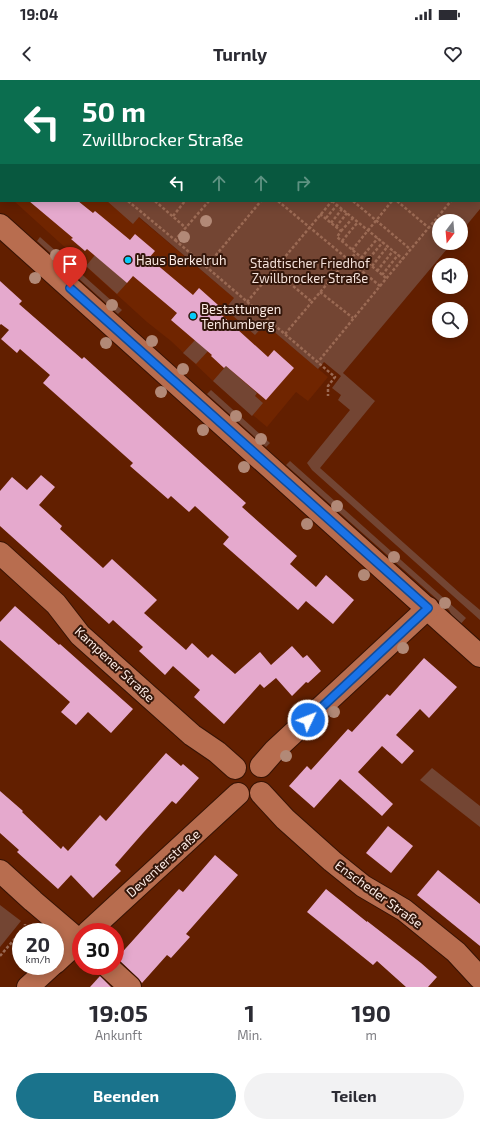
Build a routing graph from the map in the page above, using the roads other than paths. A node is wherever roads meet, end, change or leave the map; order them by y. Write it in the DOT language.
graph roads {
  1 [pos="0,225"];
  2 [pos="0,553"];
  3 [pos="428,608"];
  4 [pos="480,656"];
  5 [pos="261,766"];
  6 [pos="235,768"];
  7 [pos="261,793"];
  8 [pos="238,794"];
  9 [pos="0,871"];
  10 [pos="98,923"];
  11 [pos="72,930"];
  12 [pos="72,947"];
  13 [pos="64,954"];
  14 [pos="41,975"];
  15 [pos="117,975"];
  16 [pos="480,978"];
  17 [pos="28,987"];
  18 [pos="130,987"];
  1 -- 3 [label="street"];
  2 -- 6 [label="street, Kampener Straße"];
  3 -- 4 [label="street"];
  3 -- 5 [label="street"];
  5 -- 6 [label="street"];
  5 -- 7 [label="street"];
  6 -- 8 [label="street"];
  7 -- 8 [label="street"];
  7 -- 16 [label="street, Enscheder Straße"];
  8 -- 10 [label="street, Deventerstraße"];
  9 -- 11 [label="street"];
  12 -- 13 [label="street, Deventerstraße"];
  14 -- 17 [label="street"];
  15 -- 18 [label="street"];
}
